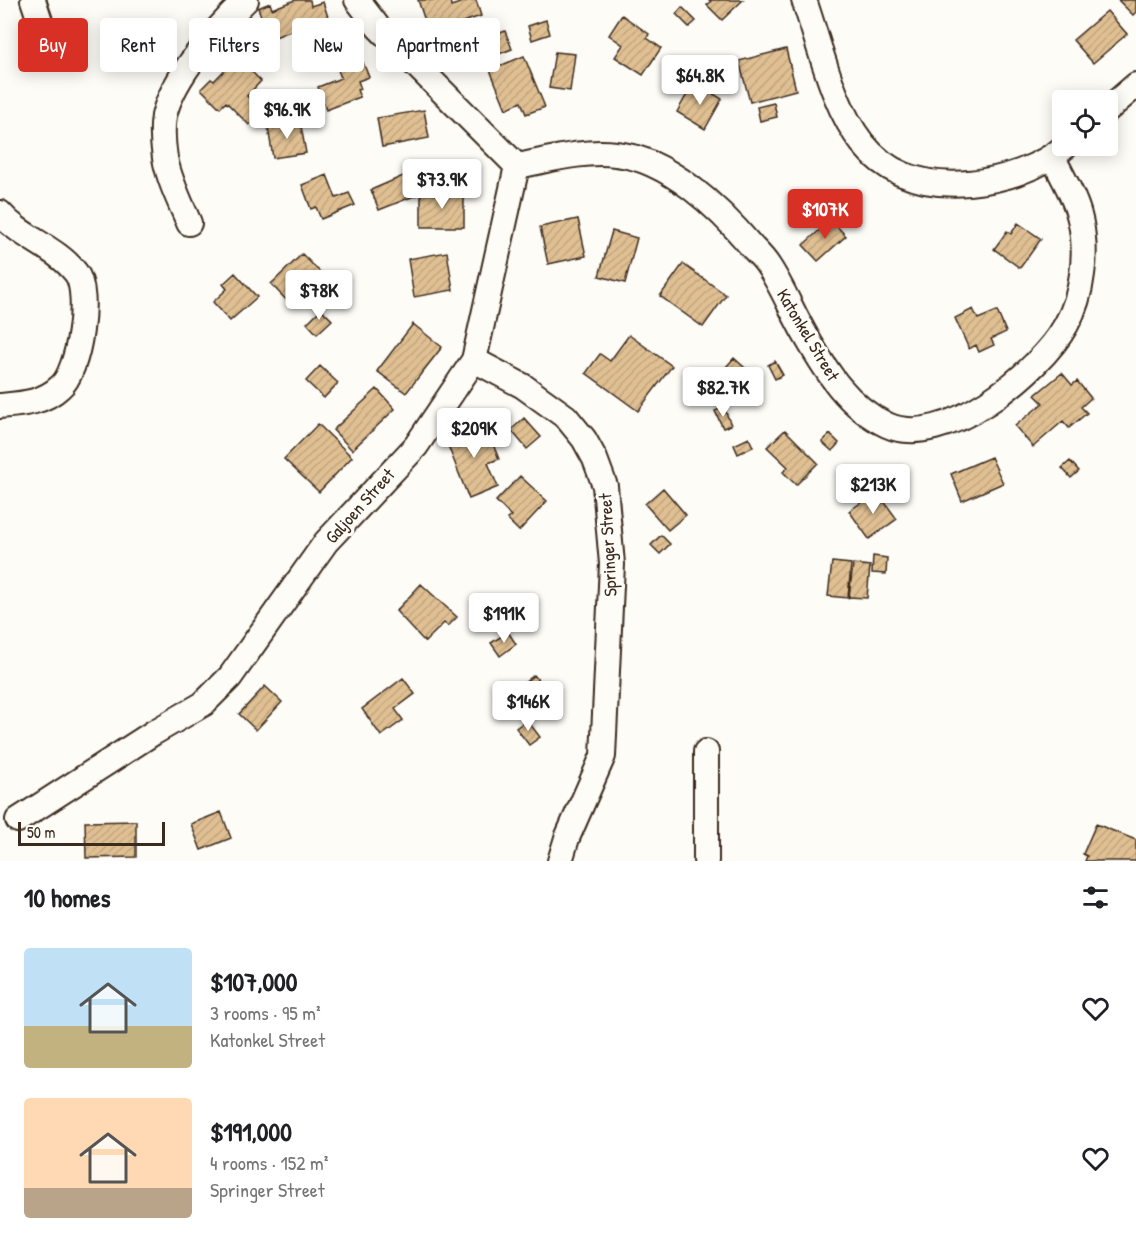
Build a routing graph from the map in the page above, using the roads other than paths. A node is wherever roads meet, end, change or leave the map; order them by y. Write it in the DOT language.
graph roads {
  1 [pos="33,0"];
  2 [pos="246,0"];
  3 [pos="357,0"];
  4 [pos="804,0"];
  5 [pos="39,18"];
  6 [pos="1136,85"];
  7 [pos="1118,101"];
  8 [pos="1052,154"];
  9 [pos="1061,156"];
  10 [pos="517,166"];
  11 [pos="0,213"];
  12 [pos="189,223"];
  13 [pos="474,360"];
  14 [pos="0,406"];
  15 [pos="705,752"];
  16 [pos="18,820"];
  17 [pos="560,861"];
  18 [pos="706,861"];
  1 -- 5 [label="street"];
  2 -- 12 [label="street"];
  3 -- 10 [label="street"];
  4 -- 8 [label="street"];
  6 -- 7 [label="street"];
  9 -- 10 [label="street, Katonkel Street"];
  10 -- 13 [label="street, Galjoen Street"];
  11 -- 14 [label="street"];
  13 -- 16 [label="street, Galjoen Street"];
  13 -- 17 [label="street, Springer Street"];
  15 -- 18 [label="street"];
}
